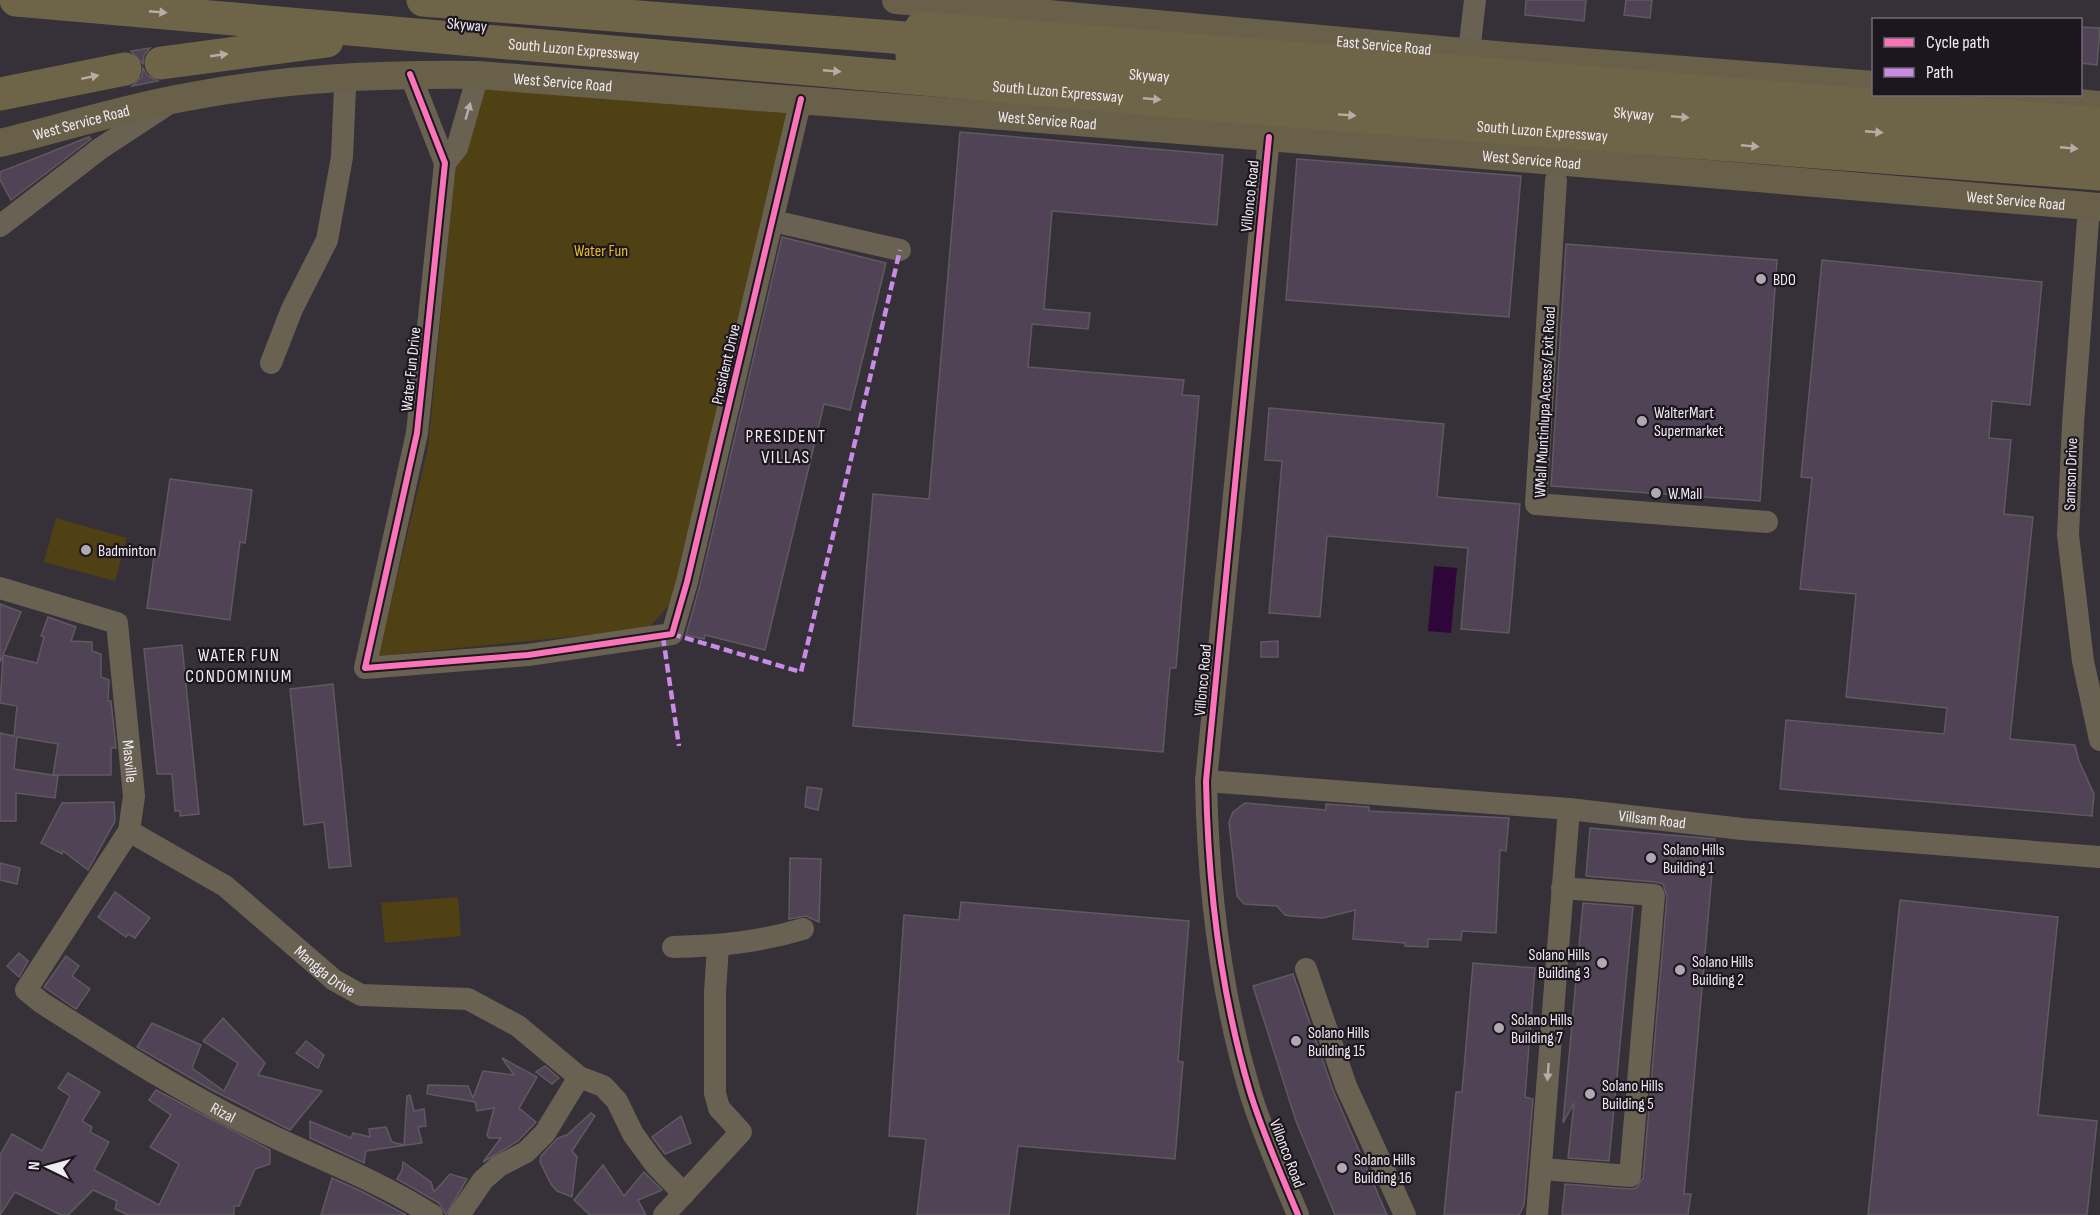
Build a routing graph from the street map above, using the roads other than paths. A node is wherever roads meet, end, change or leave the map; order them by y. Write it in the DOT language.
graph roads {
  1 [pos="16,0"];
  2 [pos="198,0"];
  3 [pos="423,0"];
  4 [pos="599,0"];
  5 [pos="896,0"];
  6 [pos="1475,0"];
  7 [pos="481,41"];
  8 [pos="1469,52"];
  9 [pos="160,63"];
  10 [pos="125,69"];
  11 [pos="410,74"];
  12 [pos="478,75"];
  13 [pos="350,77"];
  14 [pos="1872,85"];
  15 [pos="0,94"];
  16 [pos="2004,96"];
  17 [pos="185,97"];
  18 [pos="801,99"];
  19 [pos="2100,105"];
  20 [pos="2100,124"];
  21 [pos="2100,129"];
  22 [pos="1269,137"];
  23 [pos="0,143"];
  24 [pos="2100,150"];
  25 [pos="445,163"];
  26 [pos="2100,174"];
  27 [pos="1556,180"];
  28 [pos="2094,206"];
  29 [pos="773,221"];
  30 [pos="0,226"];
  31 [pos="900,250"];
  32 [pos="271,363"];
  33 [pos="1767,522"];
  34 [pos="0,588"];
  35 [pos="672,634"];
  36 [pos="2100,740"];
  37 [pos="1206,781"];
  38 [pos="1569,809"];
  39 [pos="129,831"];
  40 [pos="2100,857"];
  41 [pos="1562,888"];
  42 [pos="803,929"];
  43 [pos="718,946"];
  44 [pos="673,947"];
  45 [pos="1306,969"];
  46 [pos="26,990"];
  47 [pos="579,1077"];
  48 [pos="1542,1169"];
  49 [pos="684,1194"];
  50 [pos="432,1215"];
  51 [pos="459,1215"];
  52 [pos="664,1215"];
  53 [pos="1298,1215"];
  54 [pos="1405,1215"];
  55 [pos="1537,1215"];
  1 -- 7 [label="highway, South Luzon Expressway, one-way"];
  2 -- 24 [label="highway, Skyway, one-way"];
  3 -- 21 [label="highway, Skyway"];
  4 -- 20 [label="highway"];
  5 -- 8 [label="main road, East Service Road"];
  6 -- 8 [label="street"];
  9 -- 7 [label="highway, one-way"];
  7 -- 26 [label="highway, South Luzon Expressway, one-way"];
  8 -- 14 [label="main road, East Service Road"];
  15 -- 10 [label="highway, one-way"];
  11 -- 12 [label="main road, West Service Road"];
  11 -- 13 [label="main road, West Service Road"];
  11 -- 25 [label="street, Water Fun Drive"];
  12 -- 18 [label="main road, West Service Road"];
  25 -- 12 [label="street, Water Fun Drive, one-way"];
  13 -- 17 [label="main road, West Service Road"];
  13 -- 32 [label="street"];
  16 -- 19 [label="main road"];
  17 -- 23 [label="main road, West Service Road"];
  17 -- 30 [label="street"];
  18 -- 22 [label="main road, West Service Road"];
  18 -- 29 [label="street, President Drive"];
  22 -- 28 [label="main road, West Service Road"];
  22 -- 37 [label="street, Villonco Road"];
  25 -- 35 [label="street, Water Fun Drive"];
  27 -- 33 [label="street, WMall Muntinlupa Access/ Exit Road"];
  28 -- 36 [label="street, Samson Drive"];
  29 -- 31 [label="street"];
  29 -- 35 [label="street, President Drive"];
  34 -- 39 [label="street, Masville"];
  37 -- 38 [label="street, Villsam Road"];
  37 -- 53 [label="street, Villonco Road"];
  38 -- 40 [label="street, Villsam Road"];
  38 -- 41 [label="street"];
  39 -- 46 [label="street, Masville"];
  39 -- 47 [label="street, Mangga Drive"];
  41 -- 48 [label="street, one-way"];
  41 -- 48 [label="street"];
  42 -- 43 [label="street"];
  43 -- 44 [label="street"];
  43 -- 49 [label="street"];
  45 -- 54 [label="street"];
  46 -- 50 [label="street, Rizal"];
  47 -- 49 [label="street, Mangga Drive"];
  47 -- 51 [label="street"];
  48 -- 55 [label="street"];
  49 -- 52 [label="street"];
}
